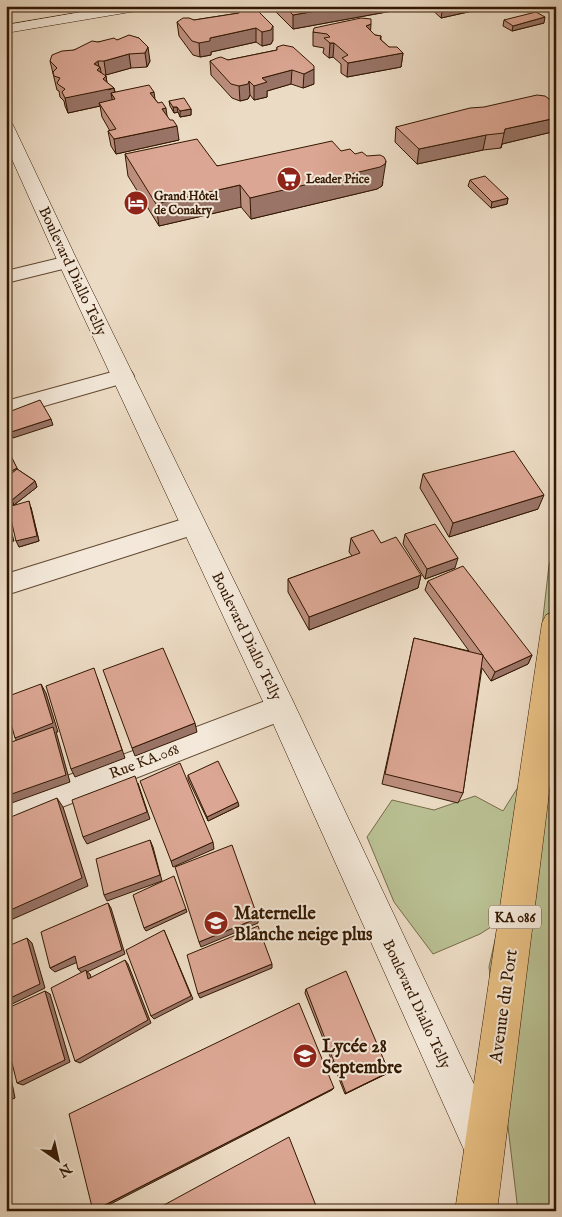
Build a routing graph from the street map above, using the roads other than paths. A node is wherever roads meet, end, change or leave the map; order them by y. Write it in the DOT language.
graph roads {
  1 [pos="142,6"];
  2 [pos="6,29"];
  3 [pos="6,127"];
  4 [pos="68,262"];
  5 [pos="6,277"];
  6 [pos="123,376"];
  7 [pos="6,409"];
  8 [pos="193,525"];
  9 [pos="6,585"];
  10 [pos="556,623"];
  11 [pos="281,708"];
  12 [pos="6,814"];
  13 [pos="483,1147"];
  14 [pos="476,1211"];
  1 -- 2 [label="street"];
  3 -- 4 [label="street, Boulevard Diallo Telly"];
  4 -- 5 [label="street"];
  4 -- 6 [label="street, Boulevard Diallo Telly"];
  6 -- 7 [label="street"];
  6 -- 8 [label="street, Boulevard Diallo Telly"];
  8 -- 9 [label="street"];
  8 -- 11 [label="street, Boulevard Diallo Telly"];
  10 -- 13 [label="main road, Avenue du Port / KA 086"];
  11 -- 12 [label="street, Rue KA.068"];
  11 -- 13 [label="street, Boulevard Diallo Telly"];
  13 -- 14 [label="main road, Avenue du Port / KA 086"];
}
